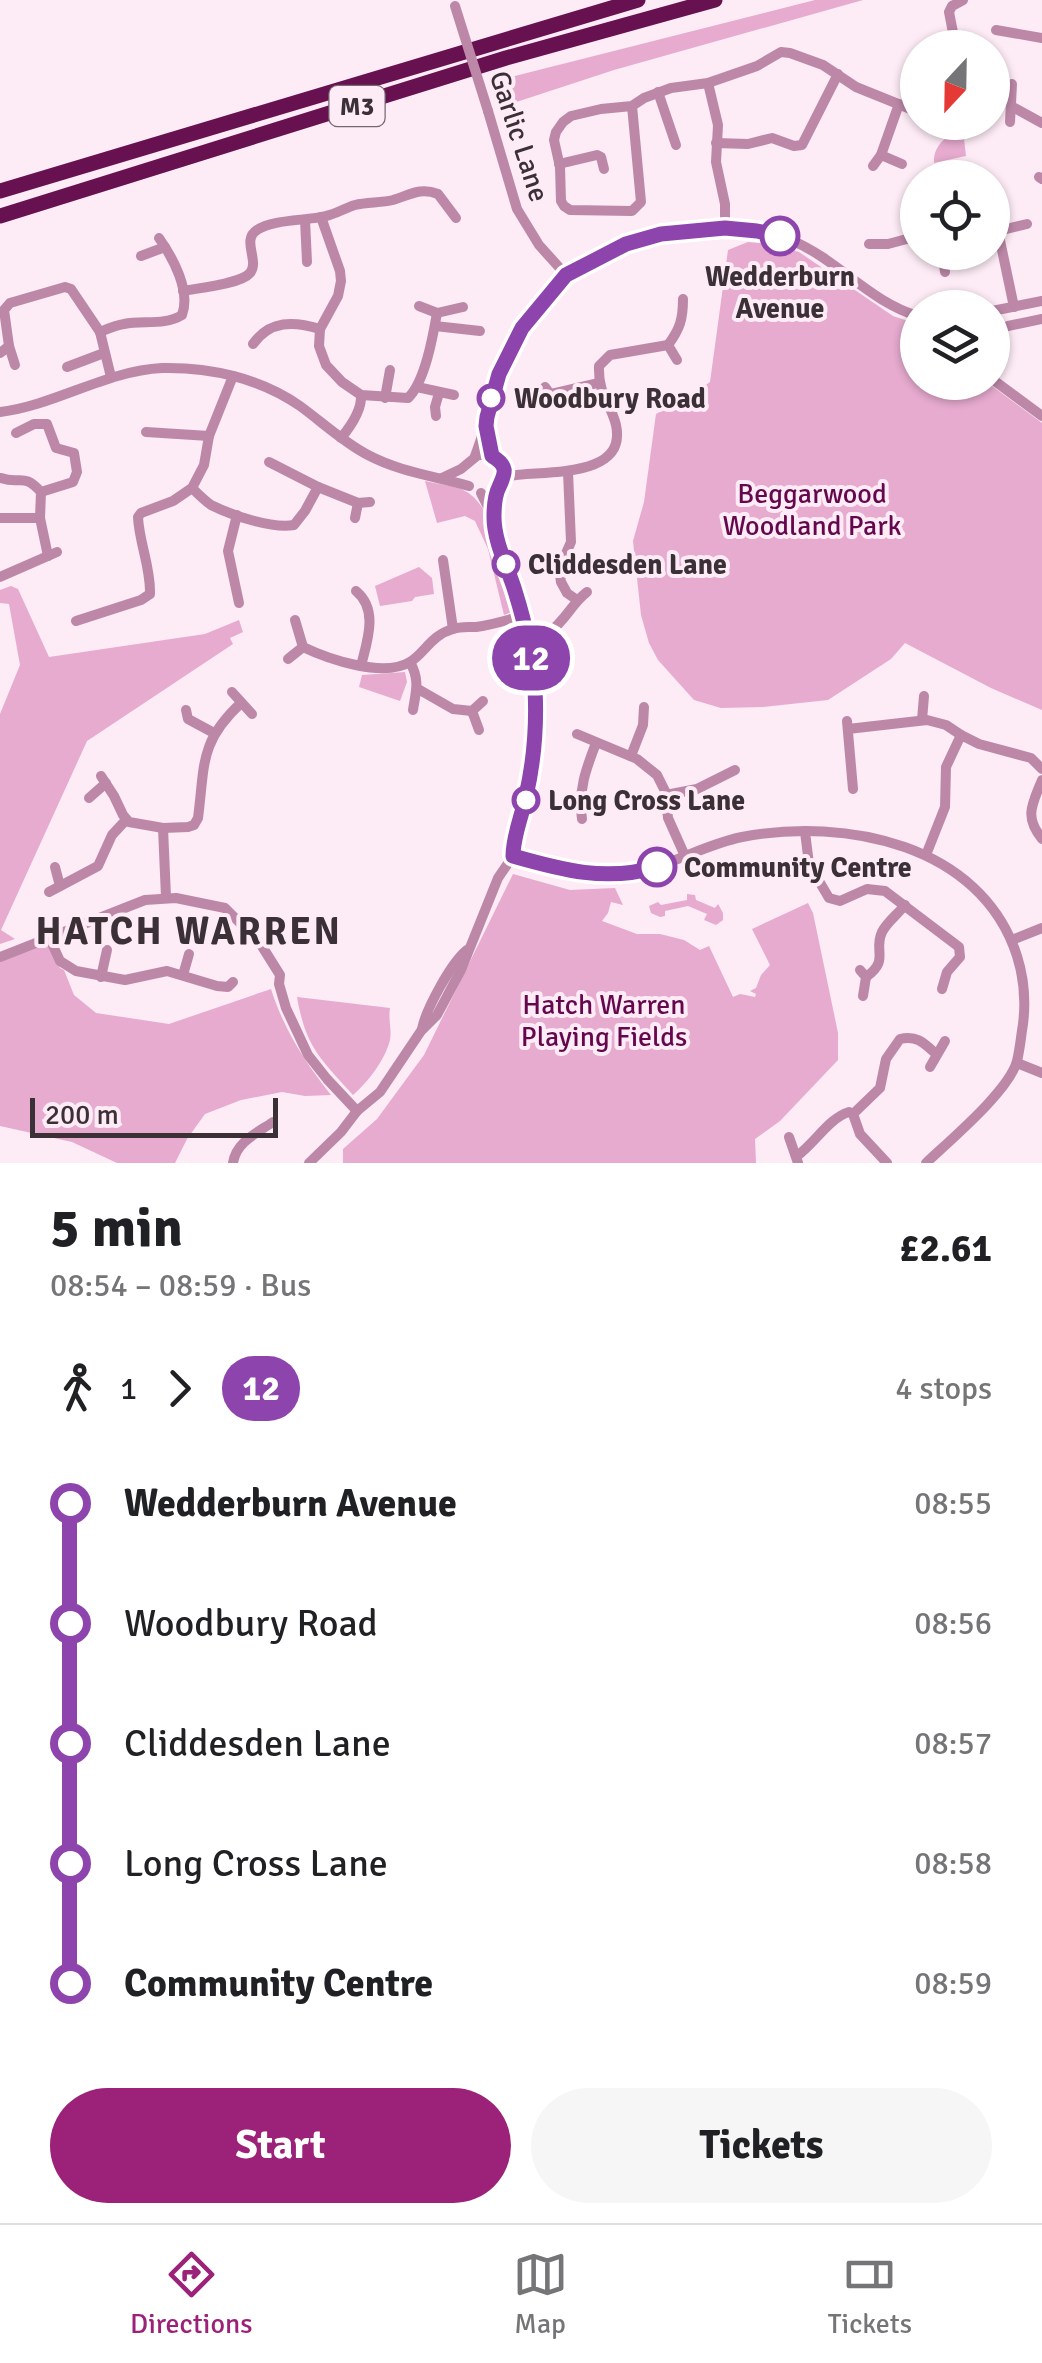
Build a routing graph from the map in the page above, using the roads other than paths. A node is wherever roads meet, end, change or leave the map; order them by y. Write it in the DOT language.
graph roads {
  1 [pos="638,0"];
  2 [pos="715,0"];
  3 [pos="963,0"];
  4 [pos="454,3"];
  5 [pos="952,30"];
  6 [pos="1010,33"];
  7 [pos="1040,38"];
  8 [pos="838,74"];
  9 [pos="708,82"];
  10 [pos="1012,84"];
  11 [pos="658,92"];
  12 [pos="899,104"];
  13 [pos="632,106"];
  14 [pos="1010,106"];
  15 [pos="1042,123"];
  16 [pos="716,143"];
  17 [pos="676,145"];
  18 [pos="881,155"];
  19 [pos="900,163"];
  20 [pos="559,164"];
  21 [pos="873,166"];
  22 [pos="604,169"];
  23 [pos="0,192"];
  24 [pos="448,206"];
  25 [pos="0,216"];
  26 [pos="320,217"];
  27 [pos="436,217"];
  28 [pos="456,218"];
  29 [pos="305,220"];
  30 [pos="1027,224"];
  31 [pos="725,228"];
  32 [pos="1010,228"];
  33 [pos="868,244"];
  34 [pos="900,244"];
  35 [pos="141,256"];
  36 [pos="307,262"];
  37 [pos="1005,270"];
  38 [pos="566,275"];
  39 [pos="183,291"];
  40 [pos="683,299"];
  41 [pos="1042,301"];
  42 [pos="420,306"];
  43 [pos="463,307"];
  44 [pos="1014,307"];
  45 [pos="1010,308"];
  46 [pos="900,309"];
  47 [pos="256,319"];
  48 [pos="1042,319"];
  49 [pos="436,320"];
  50 [pos="1010,326"];
  51 [pos="320,329"];
  52 [pos="480,331"];
  53 [pos="100,332"];
  54 [pos="262,332"];
  55 [pos="253,344"];
  56 [pos="668,345"];
  57 [pos="4,350"];
  58 [pos="104,353"];
  59 [pos="677,360"];
  60 [pos="14,364"];
  61 [pos="67,367"];
  62 [pos="390,370"];
  63 [pos="233,376"];
  64 [pos="110,378"];
  65 [pos="598,382"];
  66 [pos="417,387"];
  67 [pos="439,393"];
  68 [pos="1010,393"];
  69 [pos="361,395"];
  70 [pos="546,395"];
  71 [pos="454,396"];
  72 [pos="385,398"];
  73 [pos="0,412"];
  74 [pos="436,416"];
  75 [pos="1042,416"];
  76 [pos="486,426"];
  77 [pos="146,432"];
  78 [pos="16,433"];
  79 [pos="209,436"];
  80 [pos="341,438"];
  81 [pos="287,454"];
  82 [pos="492,456"];
  83 [pos="471,460"];
  84 [pos="269,462"];
  85 [pos="282,468"];
  86 [pos="504,472"];
  87 [pos="568,472"];
  88 [pos="0,478"];
  89 [pos="441,478"];
  90 [pos="470,486"];
  91 [pos="318,487"];
  92 [pos="192,488"];
  93 [pos="498,489"];
  94 [pos="41,492"];
  95 [pos="481,493"];
  96 [pos="237,515"];
  97 [pos="0,518"];
  98 [pos="40,518"];
  99 [pos="355,518"];
  100 [pos="494,519"];
  101 [pos="443,560"];
  102 [pos="446,573"];
  103 [pos="0,577"];
  104 [pos="433,578"];
  105 [pos="377,591"];
  106 [pos="587,592"];
  107 [pos="576,600"];
  108 [pos="88,602"];
  109 [pos="239,602"];
  110 [pos="91,615"];
  111 [pos="522,616"];
  112 [pos="295,620"];
  113 [pos="76,621"];
  114 [pos="452,629"];
  115 [pos="548,633"];
  116 [pos="303,647"];
  117 [pos="288,659"];
  118 [pos="410,662"];
  119 [pos="360,666"];
  120 [pos="418,690"];
  121 [pos="232,692"];
  122 [pos="924,696"];
  123 [pos="483,701"];
  124 [pos="241,703"];
  125 [pos="644,707"];
  126 [pos="413,710"];
  127 [pos="472,711"];
  128 [pos="252,714"];
  129 [pos="922,720"];
  130 [pos="176,727"];
  131 [pos="478,730"];
  132 [pos="214,733"];
  133 [pos="577,734"];
  134 [pos="961,735"];
  135 [pos="596,743"];
  136 [pos="631,756"];
  137 [pos="1042,769"];
  138 [pos="735,770"];
  139 [pos="1042,780"];
  140 [pos="869,782"];
  141 [pos="666,795"];
  142 [pos="89,798"];
  143 [pos="582,819"];
  144 [pos="126,820"];
  145 [pos="163,828"];
  146 [pos="805,832"];
  147 [pos="1042,839"];
  148 [pos="926,855"];
  149 [pos="513,856"];
  150 [pos="686,856"];
  151 [pos="56,867"];
  152 [pos="166,898"];
  153 [pos="905,905"];
  154 [pos="1042,928"];
  155 [pos="49,937"];
  156 [pos="1012,940"];
  157 [pos="106,950"];
  158 [pos="189,954"];
  159 [pos="0,957"];
  160 [pos="183,975"];
  161 [pos="101,977"];
  162 [pos="232,982"];
  163 [pos="947,984"];
  164 [pos="863,996"];
  165 [pos="945,1041"];
  166 [pos="936,1054"];
  167 [pos="1016,1063"];
  168 [pos="930,1067"];
  169 [pos="1042,1073"];
  170 [pos="357,1111"];
  171 [pos="853,1114"];
  172 [pos="788,1137"];
  173 [pos="276,1138"];
  174 [pos="797,1160"];
  175 [pos="233,1163"];
  176 [pos="309,1163"];
  177 [pos="887,1163"];
  178 [pos="926,1163"];
  1 -- 23 [label="highway, M3"];
  2 -- 25 [label="highway, M3"];
  3 -- 5 [label="street"];
  4 -- 38 [label="street, Garlic Lane, bridge"];
  6 -- 7 [label="street"];
  8 -- 9 [label="street"];
  8 -- 12 [label="street"];
  8 -- 16 [label="street"];
  9 -- 11 [label="street"];
  9 -- 16 [label="street"];
  10 -- 14 [label="street"];
  11 -- 13 [label="street"];
  11 -- 17 [label="street"];
  12 -- 18 [label="street"];
  13 -- 20 [label="street"];
  13 -- 20 [label="street"];
  14 -- 15 [label="street"];
  16 -- 31 [label="street"];
  18 -- 19 [label="street"];
  18 -- 21 [label="street"];
  20 -- 22 [label="street"];
  24 -- 26 [label="street"];
  24 -- 27 [label="street"];
  24 -- 28 [label="street"];
  26 -- 29 [label="street"];
  26 -- 51 [label="street"];
  29 -- 36 [label="street"];
  29 -- 39 [label="street"];
  30 -- 32 [label="street"];
  31 -- 38 [label="street"];
  31 -- 46 [label="street"];
  33 -- 34 [label="street"];
  35 -- 39 [label="street"];
  37 -- 44 [label="street"];
  38 -- 76 [label="street"];
  39 -- 53 [label="street"];
  40 -- 56 [label="street"];
  41 -- 44 [label="street"];
  42 -- 49 [label="street"];
  43 -- 49 [label="street"];
  44 -- 45 [label="street"];
  47 -- 54 [label="street"];
  48 -- 50 [label="street"];
  49 -- 52 [label="street"];
  49 -- 66 [label="street"];
  51 -- 54 [label="street"];
  51 -- 69 [label="street"];
  53 -- 57 [label="street"];
  53 -- 58 [label="street"];
  54 -- 55 [label="street"];
  56 -- 59 [label="street"];
  56 -- 65 [label="street"];
  57 -- 60 [label="street"];
  58 -- 61 [label="street"];
  58 -- 64 [label="street"];
  62 -- 72 [label="street"];
  63 -- 64 [label="street"];
  63 -- 79 [label="street"];
  63 -- 80 [label="street"];
  64 -- 73 [label="street"];
  65 -- 70 [label="street"];
  65 -- 87 [label="street"];
  66 -- 67 [label="street"];
  66 -- 72 [label="street"];
  67 -- 71 [label="street"];
  67 -- 74 [label="street"];
  68 -- 75 [label="street"];
  69 -- 72 [label="street"];
  69 -- 80 [label="street"];
  76 -- 82 [label="street"];
  76 -- 83 [label="street"];
  77 -- 79 [label="street"];
  78 -- 94 [label="street"];
  79 -- 92 [label="street"];
  80 -- 89 [label="street"];
  81 -- 85 [label="street"];
  82 -- 83 [label="street"];
  82 -- 86 [label="street"];
  83 -- 89 [label="street"];
  83 -- 90 [label="street"];
  84 -- 85 [label="street"];
  85 -- 91 [label="street"];
  86 -- 87 [label="street"];
  86 -- 93 [label="street"];
  87 -- 107 [label="street"];
  88 -- 94 [label="street"];
  89 -- 90 [label="street"];
  90 -- 95 [label="street"];
  91 -- 96 [label="street"];
  91 -- 99 [label="street"];
  92 -- 96 [label="street"];
  92 -- 110 [label="street"];
  93 -- 95 [label="street"];
  93 -- 100 [label="street"];
  94 -- 98 [label="street"];
  95 -- 100 [label="street"];
  96 -- 109 [label="street"];
  97 -- 98 [label="street"];
  98 -- 103 [label="street"];
  100 -- 111 [label="street"];
  101 -- 102 [label="street"];
  102 -- 104 [label="street"];
  102 -- 114 [label="street"];
  105 -- 119 [label="street"];
  106 -- 107 [label="street"];
  107 -- 115 [label="street"];
  108 -- 110 [label="street"];
  110 -- 113 [label="street"];
  111 -- 114 [label="street"];
  111 -- 149 [label="street"];
  112 -- 116 [label="street"];
  114 -- 118 [label="street"];
  116 -- 117 [label="street"];
  116 -- 119 [label="street"];
  118 -- 119 [label="street"];
  118 -- 120 [label="street"];
  120 -- 126 [label="street"];
  120 -- 127 [label="street"];
  121 -- 124 [label="street"];
  122 -- 129 [label="street"];
  123 -- 127 [label="street"];
  124 -- 128 [label="street"];
  124 -- 132 [label="street"];
  125 -- 136 [label="street"];
  127 -- 131 [label="street"];
  129 -- 134 [label="street"];
  129 -- 140 [label="street"];
  130 -- 132 [label="street"];
  132 -- 145 [label="street"];
  133 -- 135 [label="street"];
  134 -- 137 [label="street"];
  134 -- 148 [label="street"];
  135 -- 136 [label="street"];
  135 -- 143 [label="street"];
  136 -- 141 [label="street"];
  138 -- 141 [label="street"];
  139 -- 147 [label="street"];
  141 -- 150 [label="street"];
  142 -- 144 [label="street"];
  144 -- 145 [label="street"];
  144 -- 151 [label="street"];
  145 -- 152 [label="street"];
  146 -- 148 [label="street"];
  146 -- 150 [label="street"];
  146 -- 153 [label="street"];
  148 -- 156 [label="street"];
  149 -- 150 [label="street"];
  149 -- 170 [label="street"];
  152 -- 155 [label="street"];
  152 -- 170 [label="street"];
  153 -- 163 [label="street"];
  153 -- 164 [label="street"];
  154 -- 156 [label="street"];
  155 -- 159 [label="street"];
  155 -- 161 [label="street"];
  156 -- 167 [label="street"];
  157 -- 161 [label="street"];
  158 -- 160 [label="street"];
  160 -- 161 [label="street"];
  160 -- 162 [label="street"];
  165 -- 166 [label="street"];
  166 -- 168 [label="street"];
  166 -- 171 [label="street"];
  167 -- 169 [label="street"];
  167 -- 178 [label="street"];
  170 -- 176 [label="street"];
  171 -- 174 [label="street"];
  171 -- 177 [label="street"];
  172 -- 174 [label="street"];
  173 -- 175 [label="street"];
}
